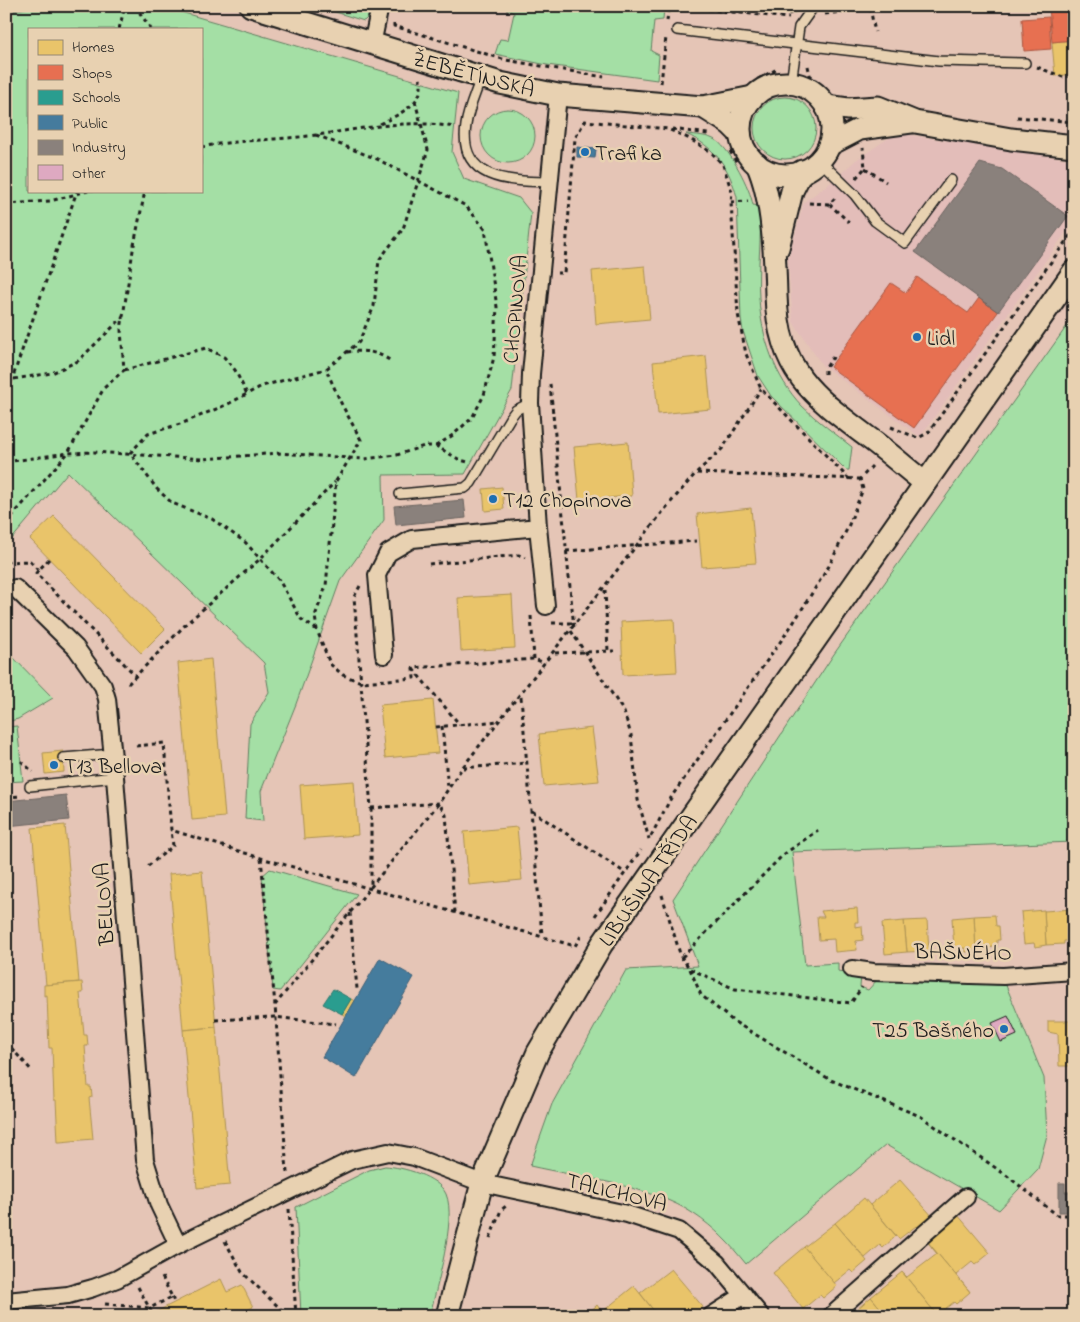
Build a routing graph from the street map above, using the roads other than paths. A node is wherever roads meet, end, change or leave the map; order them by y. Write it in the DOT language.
graph roads {
  1 [pos="251,6"];
  2 [pos="380,6"];
  3 [pos="814,6"];
  4 [pos="677,30"];
  5 [pos="797,44"];
  6 [pos="372,45"];
  7 [pos="1025,63"];
  8 [pos="481,77"];
  9 [pos="791,83"];
  10 [pos="754,89"];
  11 [pos="558,95"];
  12 [pos="826,106"];
  13 [pos="702,107"];
  14 [pos="915,122"];
  15 [pos="733,139"];
  16 [pos="1074,146"];
  17 [pos="817,159"];
  18 [pos="750,167"];
  19 [pos="951,180"];
  20 [pos="548,182"];
  21 [pos="776,258"];
  22 [pos="1074,271"];
  23 [pos="530,403"];
  24 [pos="925,483"];
  25 [pos="400,494"];
  26 [pos="538,527"];
  27 [pos="15,588"];
  28 [pos="546,606"];
  29 [pos="384,655"];
  30 [pos="113,754"];
  31 [pos="63,758"];
  32 [pos="116,777"];
  33 [pos="30,786"];
  34 [pos="852,969"];
  35 [pos="1074,971"];
  36 [pos="482,1184"];
  37 [pos="966,1197"];
  38 [pos="178,1245"];
  39 [pos="744,1295"];
  40 [pos="6,1301"];
  41 [pos="447,1316"];
  42 [pos="711,1316"];
  43 [pos="761,1316"];
  44 [pos="832,1316"];
  1 -- 6 [label="street, ŽEBĚTÍNSKÁ"];
  2 -- 6 [label="street"];
  3 -- 5 [label="lane"];
  4 -- 5 [label="lane"];
  5 -- 7 [label="lane"];
  5 -- 9 [label="lane"];
  6 -- 8 [label="street, ŽEBĚTÍNSKÁ"];
  8 -- 11 [label="street, ŽEBĚTÍNSKÁ"];
  8 -- 20 [label="lane"];
  9 -- 10 [label="street"];
  9 -- 12 [label="street"];
  10 -- 13 [label="street, ŽEBĚTÍNSKÁ"];
  10 -- 15 [label="street"];
  11 -- 13 [label="street, ŽEBĚTÍNSKÁ"];
  11 -- 20 [label="street, CHOPINOVA"];
  12 -- 14 [label="street"];
  12 -- 17 [label="street"];
  13 -- 15 [label="street, ŽEBĚTÍNSKÁ"];
  14 -- 16 [label="street"];
  14 -- 17 [label="street"];
  15 -- 18 [label="street"];
  17 -- 18 [label="street"];
  17 -- 19 [label="lane"];
  17 -- 21 [label="street"];
  18 -- 21 [label="street"];
  20 -- 23 [label="street, CHOPINOVA"];
  21 -- 24 [label="street"];
  22 -- 24 [label="street, LIBUŠINA TŘÍDA"];
  23 -- 25 [label="lane"];
  23 -- 26 [label="street, CHOPINOVA"];
  24 -- 36 [label="street, LIBUŠINA TŘÍDA"];
  26 -- 28 [label="street, CHOPINOVA"];
  26 -- 29 [label="street"];
  27 -- 30 [label="street, BELLOVA"];
  30 -- 31 [label="lane"];
  30 -- 32 [label="street, BELLOVA"];
  32 -- 33 [label="lane"];
  32 -- 38 [label="street, BELLOVA"];
  34 -- 35 [label="street, BAŠNÉHO"];
  36 -- 38 [label="street, TALICHOVA"];
  36 -- 39 [label="street, TALICHOVA"];
  36 -- 41 [label="street, LIBUŠINA TŘÍDA"];
  37 -- 44 [label="street"];
  38 -- 40 [label="street, TALICHOVA"];
  39 -- 42 [label="street"];
  39 -- 43 [label="street, TALICHOVA"];
}
